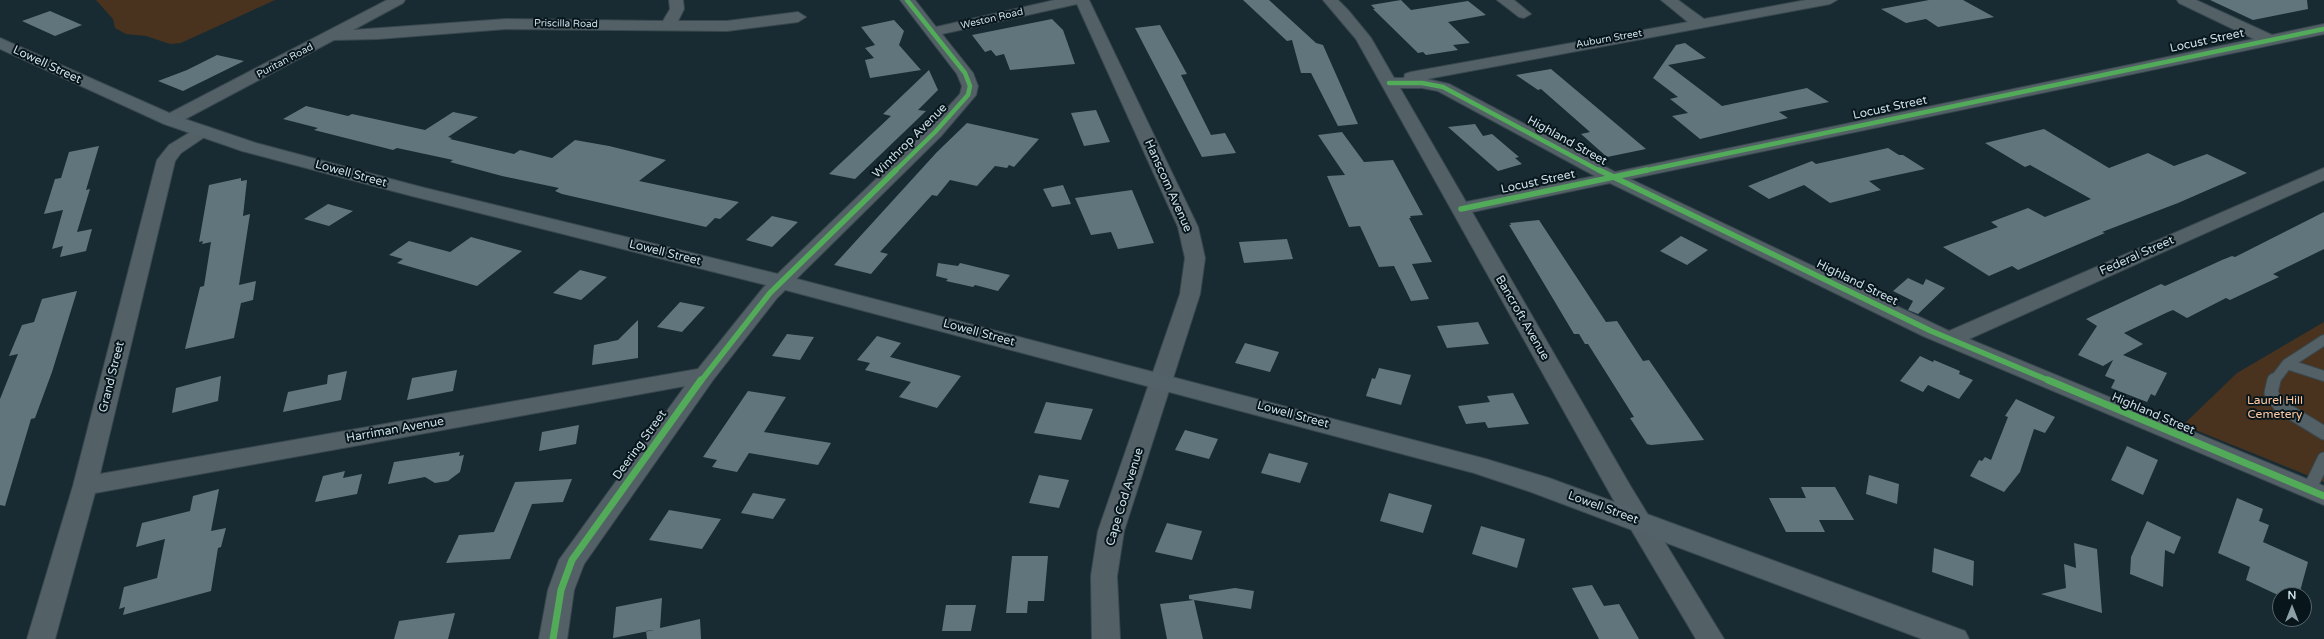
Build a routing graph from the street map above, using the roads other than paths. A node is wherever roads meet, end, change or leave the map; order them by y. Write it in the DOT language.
graph roads {
  1 [pos="398,0"];
  2 [pos="676,0"];
  3 [pos="907,0"];
  4 [pos="1075,0"];
  5 [pos="1082,0"];
  6 [pos="1330,0"];
  7 [pos="1504,0"];
  8 [pos="1668,0"];
  9 [pos="1830,0"];
  10 [pos="2184,0"];
  11 [pos="1524,14"];
  12 [pos="798,17"];
  13 [pos="1700,23"];
  14 [pos="668,25"];
  15 [pos="2324,29"];
  16 [pos="933,32"];
  17 [pos="334,35"];
  18 [pos="2267,39"];
  19 [pos="0,43"];
  20 [pos="1389,83"];
  21 [pos="170,120"];
  22 [pos="203,132"];
  23 [pos="2324,173"];
  24 [pos="1613,178"];
  25 [pos="1461,210"];
  26 [pos="782,282"];
  27 [pos="1949,339"];
  28 [pos="2324,340"];
  29 [pos="2287,364"];
  30 [pos="705,375"];
  31 [pos="2324,376"];
  32 [pos="1162,381"];
  33 [pos="2324,433"];
  34 [pos="2324,458"];
  35 [pos="85,486"];
  36 [pos="2316,493"];
  37 [pos="1639,521"];
  38 [pos="41,639"];
  39 [pos="553,639"];
  40 [pos="1106,639"];
  41 [pos="1710,639"];
  42 [pos="1954,639"];
  1 -- 17 [label="street, Puritan Road"];
  2 -- 14 [label="street"];
  3 -- 16 [label="street, Winthrop Avenue"];
  4 -- 16 [label="street, Weston Road"];
  5 -- 32 [label="street, Hanscom Avenue"];
  6 -- 20 [label="street, Bancroft Avenue"];
  7 -- 11 [label="street"];
  8 -- 13 [label="street"];
  9 -- 13 [label="street, Auburn Street"];
  10 -- 18 [label="street"];
  12 -- 14 [label="street, Priscilla Road"];
  13 -- 20 [label="street, Auburn Street"];
  14 -- 17 [label="street, Priscilla Road"];
  15 -- 18 [label="street, Locust Street"];
  16 -- 26 [label="street, Winthrop Avenue"];
  17 -- 21 [label="street, Puritan Road"];
  18 -- 24 [label="street, Locust Street"];
  19 -- 21 [label="main road, Lowell Street"];
  20 -- 24 [label="street, Highland Street"];
  20 -- 25 [label="street, Bancroft Avenue"];
  21 -- 22 [label="main road, Lowell Street"];
  22 -- 26 [label="main road, Lowell Street"];
  22 -- 35 [label="street, Grand Street"];
  23 -- 27 [label="street, Federal Street"];
  24 -- 25 [label="street, Locust Street"];
  24 -- 27 [label="street, Highland Street"];
  25 -- 37 [label="street, Bancroft Avenue"];
  26 -- 30 [label="street, Deering Street"];
  26 -- 32 [label="main road, Lowell Street"];
  27 -- 36 [label="street, Highland Street"];
  28 -- 29 [label="lane"];
  29 -- 31 [label="lane"];
  29 -- 33 [label="lane"];
  30 -- 35 [label="street, Harriman Avenue"];
  30 -- 39 [label="street, Deering Street"];
  32 -- 37 [label="main road, Lowell Street"];
  32 -- 40 [label="street, Cape Cod Avenue"];
  34 -- 36 [label="lane"];
  35 -- 38 [label="street, Grand Street"];
  37 -- 41 [label="street, Bancroft Avenue"];
  37 -- 42 [label="main road, Lowell Street"];
}
